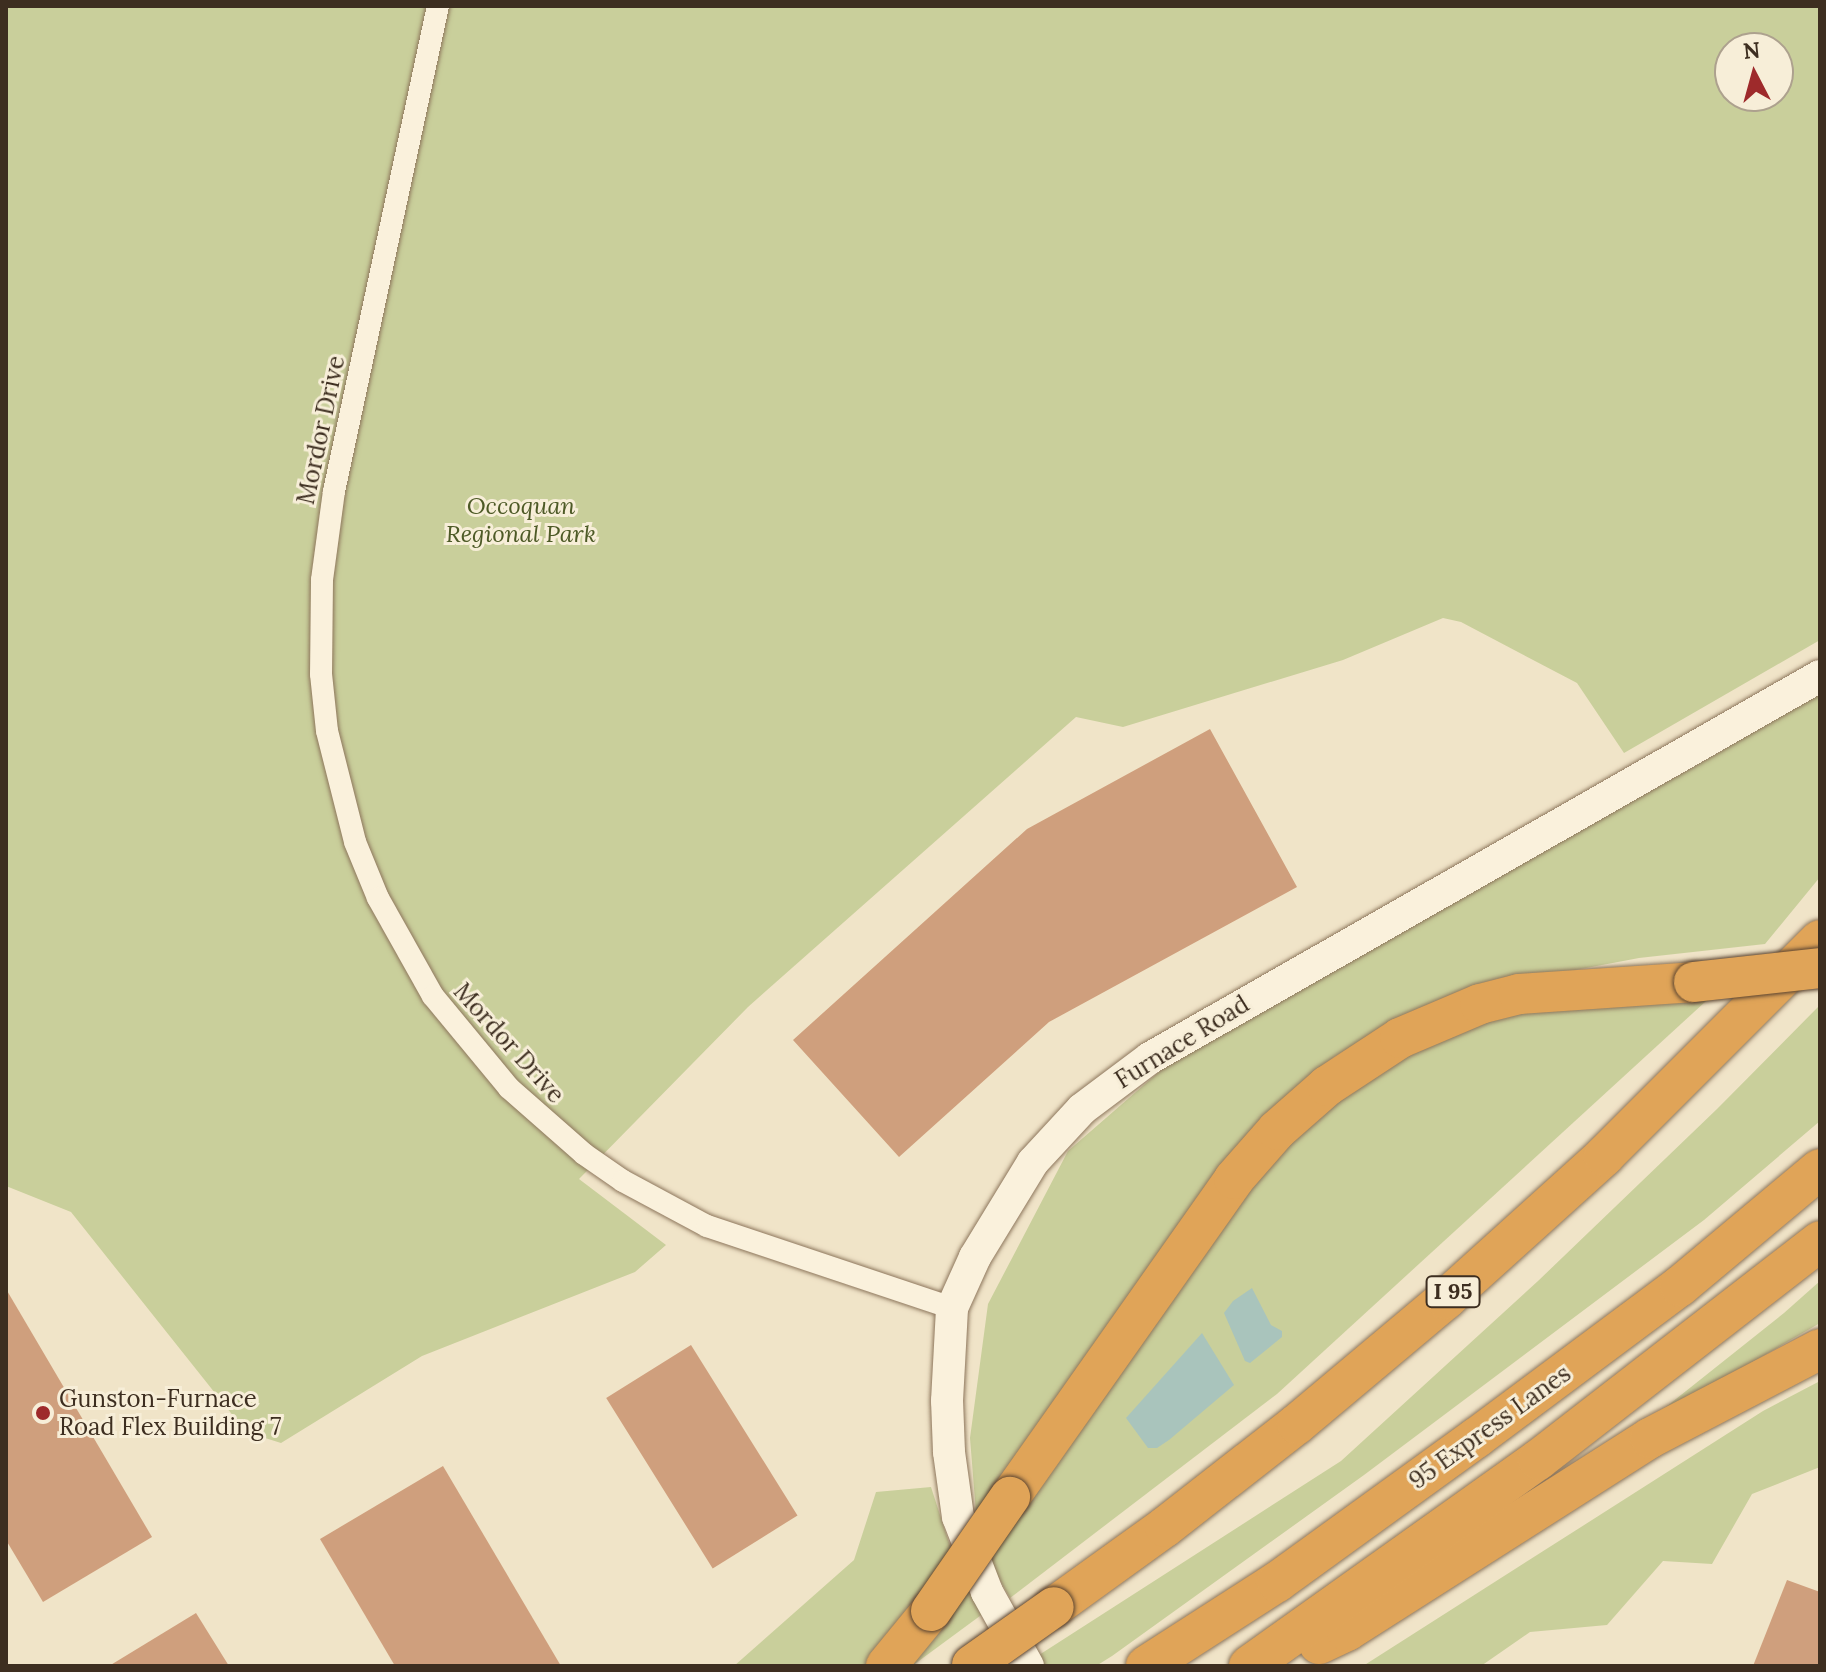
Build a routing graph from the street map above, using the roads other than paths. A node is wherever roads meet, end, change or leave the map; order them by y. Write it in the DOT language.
graph roads {
  1 [pos="438,6"];
  2 [pos="1820,676"];
  3 [pos="1820,940"];
  4 [pos="1820,968"];
  5 [pos="1820,1169"];
  6 [pos="1820,1241"];
  7 [pos="952,1308"];
  8 [pos="1820,1349"];
  9 [pos="971,1665"];
  10 [pos="886,1666"];
  11 [pos="1028,1666"];
  12 [pos="1146,1666"];
  13 [pos="1249,1666"];
  14 [pos="1272,1666"];
  1 -- 7 [label="street, Mordor Drive"];
  2 -- 7 [label="main road, Furnace Road"];
  3 -- 9 [label="highway, I 95, bridge"];
  4 -- 10 [label="highway, bridge"];
  5 -- 12 [label="highway, 95 Express Lanes"];
  6 -- 13 [label="highway"];
  7 -- 11 [label="main road, Furnace Road"];
  8 -- 14 [label="highway"];
}
